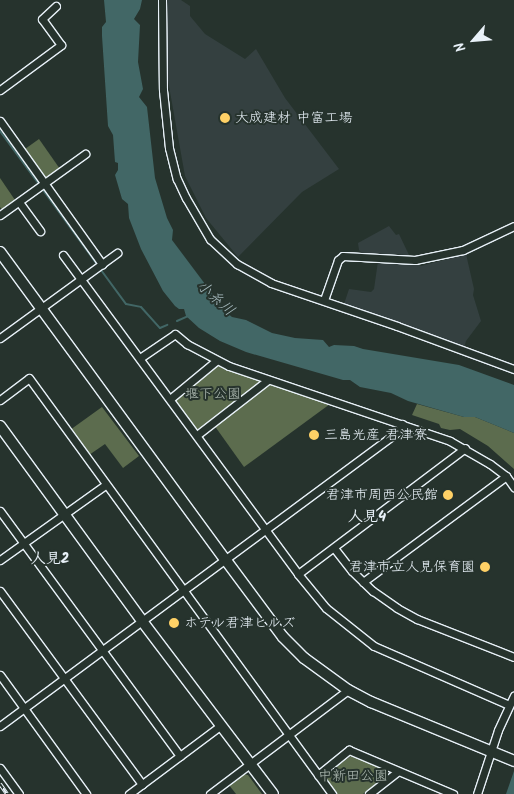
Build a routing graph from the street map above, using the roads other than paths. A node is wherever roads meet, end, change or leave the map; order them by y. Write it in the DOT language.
graph roads {
  1 [pos="162,0"];
  2 [pos="56,6"];
  3 [pos="0,90"];
  4 [pos="0,121"];
  5 [pos="85,154"];
  6 [pos="42,183"];
  7 [pos="19,202"];
  8 [pos="0,215"];
  9 [pos="514,226"];
  10 [pos="40,231"];
  11 [pos="0,252"];
  12 [pos="117,253"];
  13 [pos="63,255"];
  14 [pos="102,264"];
  15 [pos="81,279"];
  16 [pos="324,300"];
  17 [pos="41,308"];
  18 [pos="0,338"];
  19 [pos="140,358"];
  20 [pos="216,361"];
  21 [pos="514,369"];
  22 [pos="268,380"];
  23 [pos="170,398"];
  24 [pos="0,400"];
  25 [pos="402,424"];
  26 [pos="0,426"];
  27 [pos="197,435"];
  28 [pos="465,448"];
  29 [pos="506,476"];
  30 [pos="105,485"];
  31 [pos="514,486"];
  32 [pos="0,511"];
  33 [pos="63,514"];
  34 [pos="267,530"];
  35 [pos="24,543"];
  36 [pos="334,548"];
  37 [pos="225,559"];
  38 [pos="0,560"];
  39 [pos="298,574"];
  40 [pos="363,582"];
  41 [pos="184,590"];
  42 [pos="0,592"];
  43 [pos="142,621"];
  44 [pos="103,649"];
  45 [pos="514,657"];
  46 [pos="0,675"];
  47 [pos="64,678"];
  48 [pos="348,690"];
  49 [pos="514,696"];
  50 [pos="509,705"];
  51 [pos="24,707"];
  52 [pos="0,726"];
  53 [pos="220,726"];
  54 [pos="288,736"];
  55 [pos="495,753"];
  56 [pos="180,756"];
  57 [pos="514,761"];
  58 [pos="251,764"];
  59 [pos="0,768"];
  60 [pos="397,772"];
  61 [pos="318,775"];
  62 [pos="142,784"];
  63 [pos="449,793"];
  64 [pos="19,794"];
  65 [pos="86,794"];
  66 [pos="129,794"];
  67 [pos="210,794"];
  68 [pos="273,794"];
  69 [pos="332,794"];
  70 [pos="369,794"];
  71 [pos="477,794"];
  1 -- 16 [label="street"];
  2 -- 3 [label="street"];
  4 -- 6 [label="street"];
  5 -- 6 [label="street"];
  6 -- 7 [label="street"];
  6 -- 14 [label="street"];
  7 -- 8 [label="street"];
  7 -- 10 [label="street"];
  9 -- 16 [label="street"];
  11 -- 17 [label="street"];
  12 -- 14 [label="street"];
  13 -- 15 [label="street"];
  14 -- 15 [label="street"];
  15 -- 17 [label="street"];
  15 -- 19 [label="street"];
  16 -- 21 [label="street"];
  17 -- 18 [label="street"];
  17 -- 37 [label="street"];
  19 -- 20 [label="street"];
  19 -- 23 [label="street"];
  20 -- 22 [label="street"];
  20 -- 23 [label="street"];
  22 -- 25 [label="street"];
  22 -- 27 [label="street"];
  23 -- 27 [label="street"];
  24 -- 30 [label="street"];
  25 -- 28 [label="street"];
  25 -- 34 [label="street"];
  26 -- 33 [label="street"];
  27 -- 34 [label="street"];
  28 -- 29 [label="street"];
  28 -- 36 [label="street"];
  29 -- 31 [label="street"];
  29 -- 40 [label="street"];
  30 -- 33 [label="street"];
  30 -- 41 [label="street"];
  32 -- 35 [label="street"];
  33 -- 35 [label="street"];
  33 -- 43 [label="street"];
  34 -- 37 [label="street"];
  34 -- 39 [label="street"];
  35 -- 38 [label="street"];
  35 -- 44 [label="street"];
  36 -- 39 [label="street"];
  36 -- 40 [label="street"];
  37 -- 41 [label="street"];
  37 -- 48 [label="street"];
  39 -- 50 [label="street"];
  40 -- 45 [label="street"];
  41 -- 43 [label="street"];
  41 -- 54 [label="street"];
  42 -- 47 [label="street"];
  43 -- 44 [label="street"];
  43 -- 53 [label="street"];
  44 -- 47 [label="street"];
  44 -- 56 [label="street"];
  46 -- 51 [label="street"];
  47 -- 51 [label="street"];
  47 -- 62 [label="street"];
  48 -- 54 [label="street"];
  48 -- 55 [label="street"];
  49 -- 50 [label="street"];
  50 -- 55 [label="street"];
  51 -- 52 [label="street"];
  51 -- 65 [label="street"];
  53 -- 56 [label="street"];
  53 -- 58 [label="street"];
  54 -- 58 [label="street"];
  54 -- 61 [label="street"];
  55 -- 57 [label="street"];
  55 -- 71 [label="street"];
  56 -- 62 [label="street"];
  58 -- 67 [label="street"];
  58 -- 68 [label="street"];
  59 -- 64 [label="street"];
  60 -- 61 [label="street"];
  60 -- 63 [label="street"];
  60 -- 70 [label="street"];
  61 -- 69 [label="street"];
  62 -- 66 [label="street"];
}
